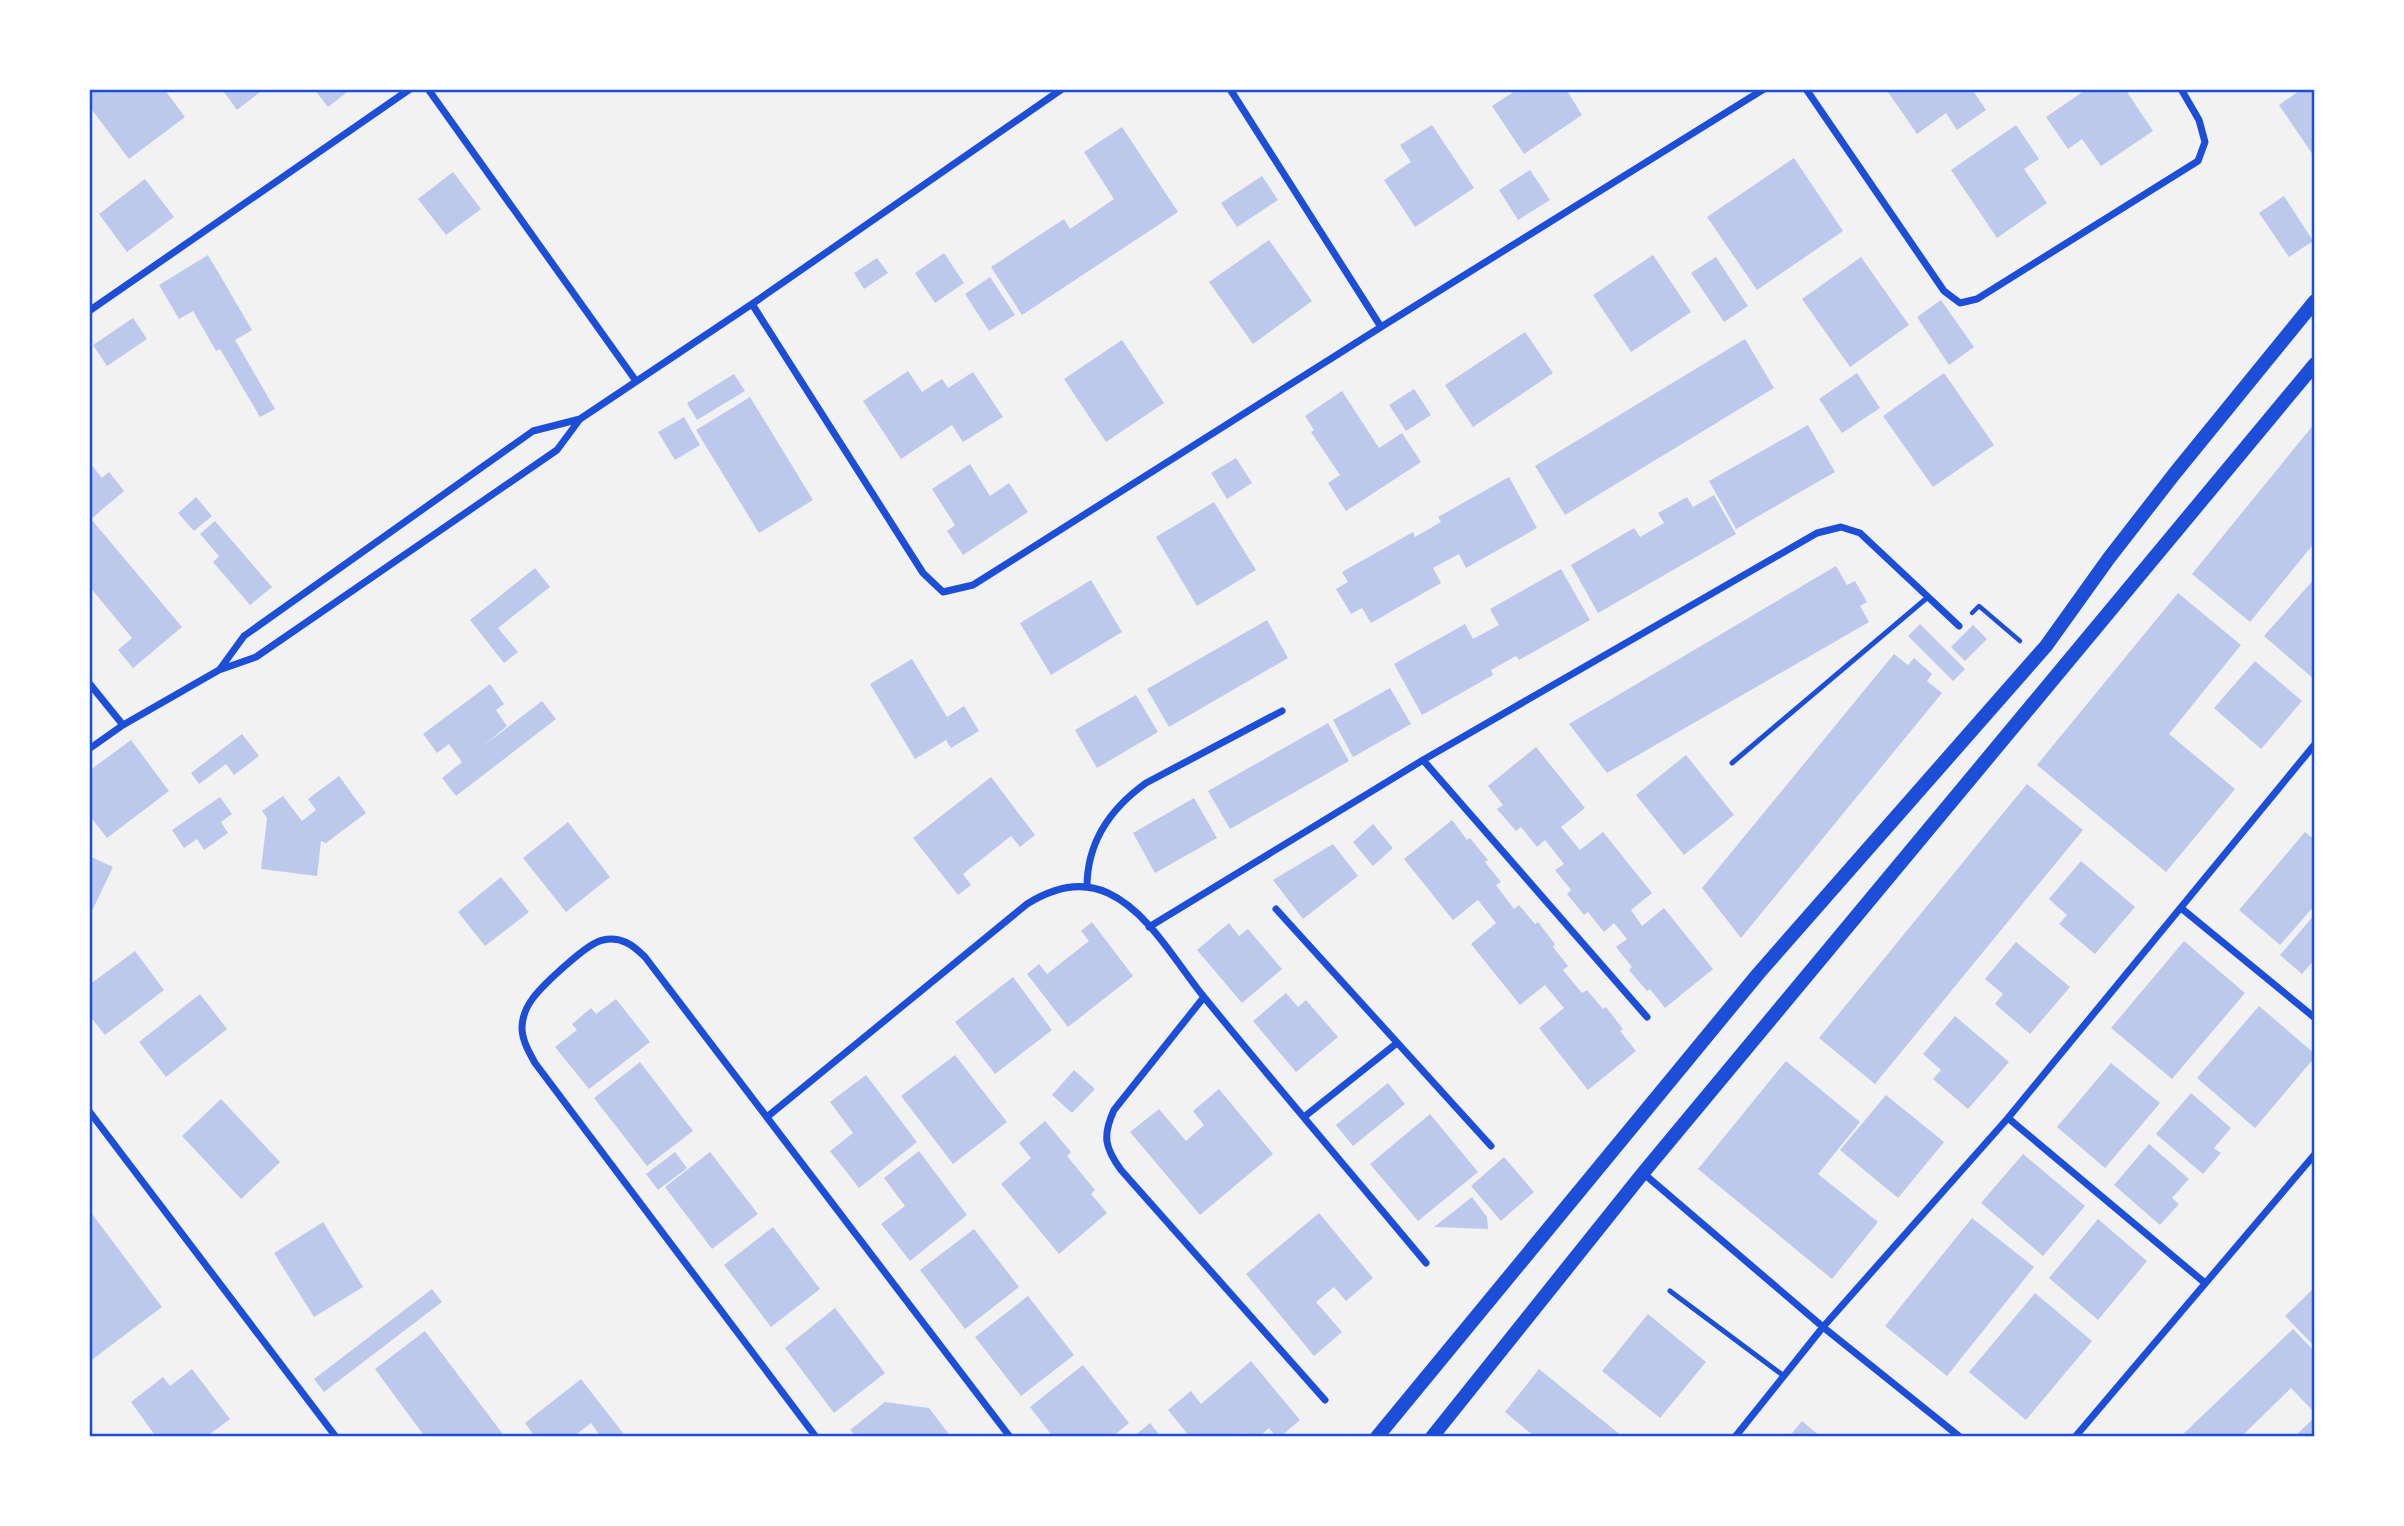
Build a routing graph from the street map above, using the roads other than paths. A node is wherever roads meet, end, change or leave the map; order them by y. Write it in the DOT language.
graph roads {
  1 [pos="410,89"];
  2 [pos="428,89"];
  3 [pos="1062,89"];
  4 [pos="1230,89"];
  5 [pos="1764,89"];
  6 [pos="1806,89"];
  7 [pos="2181,89"];
  8 [pos="2315,301"];
  9 [pos="752,304"];
  10 [pos="89,311"];
  11 [pos="1381,327"];
  12 [pos="2315,364"];
  13 [pos="636,381"];
  14 [pos="580,419"];
  15 [pos="1928,597"];
  16 [pos="1959,626"];
  17 [pos="219,670"];
  18 [pos="89,683"];
  19 [pos="1282,711"];
  20 [pos="123,725"];
  21 [pos="2315,744"];
  22 [pos="89,749"];
  23 [pos="1423,761"];
  24 [pos="1732,763"];
  25 [pos="1087,887"];
  26 [pos="2180,908"];
  27 [pos="1276,909"];
  28 [pos="1149,927"];
  29 [pos="1204,997"];
  30 [pos="1647,1017"];
  31 [pos="2315,1018"];
  32 [pos="1397,1042"];
  33 [pos="89,1111"];
  34 [pos="767,1117"];
  35 [pos="1304,1117"];
  36 [pos="2008,1118"];
  37 [pos="1491,1146"];
  38 [pos="2315,1154"];
  39 [pos="1643,1173"];
  40 [pos="1426,1263"];
  41 [pos="2205,1283"];
  42 [pos="1670,1291"];
  43 [pos="1823,1327"];
  44 [pos="1784,1376"];
  45 [pos="1325,1400"];
  46 [pos="336,1437"];
  47 [pos="816,1437"];
  48 [pos="1010,1437"];
  49 [pos="1377,1437"];
  50 [pos="1432,1437"];
  51 [pos="1735,1437"];
  52 [pos="1960,1437"];
  53 [pos="2075,1437"];
  1 -- 10 [label="street"];
  2 -- 13 [label="street"];
  3 -- 9 [label="street"];
  4 -- 11 [label="street"];
  5 -- 11 [label="street"];
  6 -- 7 [label="street"];
  8 -- 49 [label="main road"];
  9 -- 11 [label="street"];
  9 -- 13 [label="street"];
  12 -- 39 [label="main road"];
  13 -- 14 [label="street"];
  14 -- 17 [label="street"];
  14 -- 17 [label="street"];
  15 -- 16 [label="street"];
  15 -- 23 [label="street"];
  15 -- 24 [label="lane"];
  17 -- 20 [label="street"];
  18 -- 20 [label="street"];
  19 -- 25 [label="street"];
  20 -- 22 [label="street"];
  21 -- 26 [label="street"];
  23 -- 28 [label="street"];
  23 -- 30 [label="street"];
  25 -- 28 [label="street"];
  25 -- 34 [label="street"];
  26 -- 31 [label="street"];
  26 -- 36 [label="street"];
  27 -- 32 [label="street"];
  28 -- 29 [label="street"];
  29 -- 35 [label="street"];
  29 -- 45 [label="street"];
  32 -- 35 [label="street"];
  32 -- 37 [label="street"];
  33 -- 46 [label="street"];
  34 -- 47 [label="street"];
  34 -- 48 [label="street"];
  35 -- 40 [label="street"];
  36 -- 41 [label="street"];
  36 -- 43 [label="street"];
  38 -- 41 [label="street"];
  39 -- 43 [label="street"];
  39 -- 50 [label="main road"];
  41 -- 53 [label="street"];
  42 -- 44 [label="lane"];
  43 -- 44 [label="street"];
  43 -- 52 [label="street"];
  44 -- 51 [label="street"];
}
